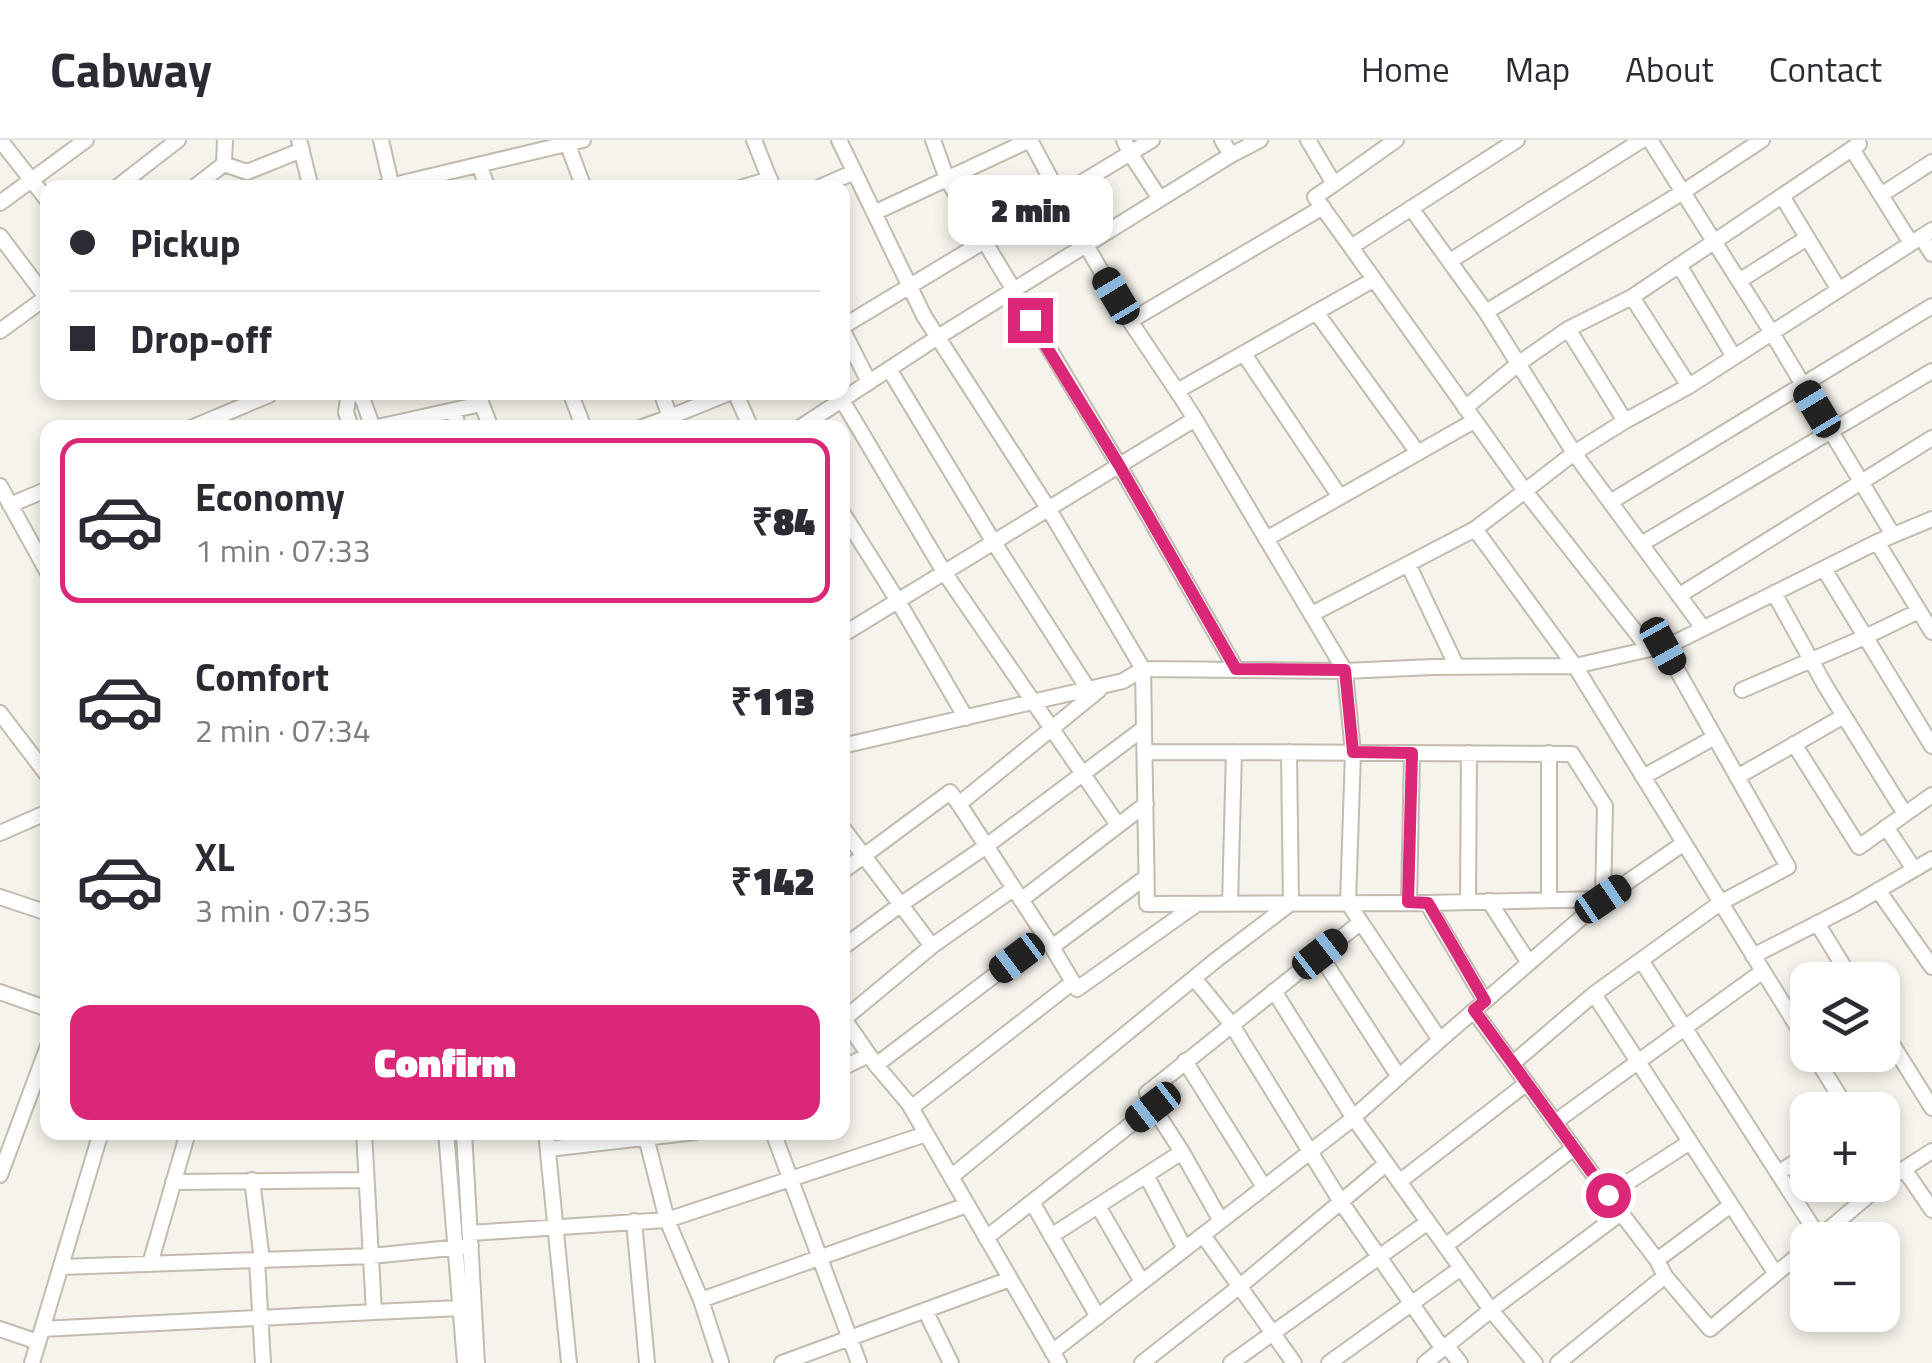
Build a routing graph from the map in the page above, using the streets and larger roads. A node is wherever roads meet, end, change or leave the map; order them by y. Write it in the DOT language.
graph roads {
  1 [pos="0,140"];
  2 [pos="86,140"];
  3 [pos="178,140"];
  4 [pos="224,140"];
  5 [pos="381,140"];
  6 [pos="754,140"];
  7 [pos="839,140"];
  8 [pos="933,140"];
  9 [pos="1152,140"];
  10 [pos="1222,140"];
  11 [pos="1260,140"];
  12 [pos="1308,140"];
  13 [pos="1396,140"];
  14 [pos="1517,140"];
  15 [pos="1646,140"];
  16 [pos="1762,140"];
  17 [pos="572,141"];
  18 [pos="1858,143"];
  19 [pos="301,145"];
  20 [pos="1127,146"];
  21 [pos="1231,155"];
  22 [pos="1932,162"];
  23 [pos="224,164"];
  24 [pos="479,164"];
  25 [pos="854,172"];
  26 [pos="947,179"];
  27 [pos="31,180"];
  28 [pos="126,180"];
  29 [pos="203,180"];
  30 [pos="310,180"];
  31 [pos="387,180"];
  32 [pos="416,180"];
  33 [pos="485,180"];
  34 [pos="582,180"];
  35 [pos="771,180"];
  36 [pos="836,180"];
  37 [pos="1334,184"];
  38 [pos="40,191"];
  39 [pos="1683,192"];
  40 [pos="1059,194"];
  41 [pos="1881,195"];
  42 [pos="1782,196"];
  43 [pos="1160,200"];
  44 [pos="0,203"];
  45 [pos="1323,207"];
  46 [pos="1412,208"];
  47 [pos="874,213"];
  48 [pos="0,236"];
  49 [pos="1921,237"];
  50 [pos="1807,238"];
  51 [pos="984,241"];
  52 [pos="1714,242"];
  53 [pos="1086,245"];
  54 [pos="1350,248"];
  55 [pos="1932,254"];
  56 [pos="1450,262"];
  57 [pos="1679,265"];
  58 [pos="1374,280"];
  59 [pos="1739,282"];
  60 [pos="910,286"];
  61 [pos="40,288"];
  62 [pos="1839,290"];
  63 [pos="1013,291"];
  64 [pos="1632,297"];
  65 [pos="40,302"];
  66 [pos="1932,306"];
  67 [pos="1316,312"];
  68 [pos="1486,312"];
  69 [pos="1130,321"];
  70 [pos="850,323"];
  71 [pos="1568,329"];
  72 [pos="0,331"];
  73 [pos="1772,333"];
  74 [pos="938,338"];
  75 [pos="850,352"];
  76 [pos="1244,354"];
  77 [pos="1734,357"];
  78 [pos="1518,364"];
  79 [pos="889,369"];
  80 [pos="1932,371"];
  81 [pos="869,382"];
  82 [pos="1803,385"];
  83 [pos="1689,386"];
  84 [pos="1177,391"];
  85 [pos="850,395"];
  86 [pos="255,400"];
  87 [pos="475,400"];
  88 [pos="664,400"];
  89 [pos="713,400"];
  90 [pos="842,400"];
  91 [pos="454,410"];
  92 [pos="1470,415"];
  93 [pos="670,416"];
  94 [pos="1194,419"];
  95 [pos="210,420"];
  96 [pos="395,420"];
  97 [pos="456,420"];
  98 [pos="660,420"];
  99 [pos="811,420"];
  100 [pos="1624,421"];
  101 [pos="1832,433"];
  102 [pos="1932,438"];
  103 [pos="1574,452"];
  104 [pos="1418,453"];
  105 [pos="1119,465"];
  106 [pos="1861,482"];
  107 [pos="0,486"];
  108 [pos="40,492"];
  109 [pos="1525,492"];
  110 [pos="1340,497"];
  111 [pos="1612,501"];
  112 [pos="10,505"];
  113 [pos="1048,508"];
  114 [pos="1932,519"];
  115 [pos="850,525"];
  116 [pos="1475,529"];
  117 [pos="1893,536"];
  118 [pos="1266,539"];
  119 [pos="993,542"];
  120 [pos="1878,542"];
  121 [pos="1643,544"];
  122 [pos="40,545"];
  123 [pos="1408,564"];
  124 [pos="1824,569"];
  125 [pos="944,572"];
  126 [pos="1774,593"];
  127 [pos="1680,595"];
  128 [pos="898,601"];
  129 [pos="1312,614"];
  130 [pos="1927,619"];
  131 [pos="1704,628"];
  132 [pos="850,630"];
  133 [pos="1866,637"];
  134 [pos="1656,647"];
  135 [pos="1811,660"];
  136 [pos="1575,666"];
  137 [pos="1457,667"];
  138 [pos="1144,669"];
  139 [pos="1236,669"];
  140 [pos="1345,670"];
  141 [pos="1104,686"];
  142 [pos="1088,689"];
  143 [pos="1742,690"];
  144 [pos="1032,702"];
  145 [pos="0,713"];
  146 [pos="1844,716"];
  147 [pos="966,718"];
  148 [pos="1144,728"];
  149 [pos="1051,729"];
  150 [pos="1715,737"];
  151 [pos="850,744"];
  152 [pos="1794,744"];
  153 [pos="1932,746"];
  154 [pos="1145,752"];
  155 [pos="1234,752"];
  156 [pos="1290,752"];
  157 [pos="1353,752"];
  158 [pos="1412,753"];
  159 [pos="1469,753"];
  160 [pos="1550,753"];
  161 [pos="40,766"];
  162 [pos="1082,775"];
  163 [pos="1643,777"];
  164 [pos="1737,777"];
  165 [pos="1932,796"];
  166 [pos="959,804"];
  167 [pos="1146,804"];
  168 [pos="1904,814"];
  169 [pos="40,816"];
  170 [pos="1118,825"];
  171 [pos="1886,827"];
  172 [pos="0,833"];
  173 [pos="850,837"];
  174 [pos="1684,844"];
  175 [pos="985,848"];
  176 [pos="863,854"];
  177 [pos="1932,858"];
  178 [pos="850,865"];
  179 [pos="1914,869"];
  180 [pos="1146,877"];
  181 [pos="1878,890"];
  182 [pos="1017,894"];
  183 [pos="0,897"];
  184 [pos="1603,899"];
  185 [pos="1549,900"];
  186 [pos="1489,901"];
  187 [pos="1408,902"];
  188 [pos="1468,902"];
  189 [pos="1291,903"];
  190 [pos="1348,903"];
  191 [pos="1428,903"];
  192 [pos="1720,903"];
  193 [pos="1198,904"];
  194 [pos="1230,904"];
  195 [pos="900,905"];
  196 [pos="40,910"];
  197 [pos="1361,922"];
  198 [pos="1817,923"];
  199 [pos="850,942"];
  200 [pos="1049,942"];
  201 [pos="932,946"];
  202 [pos="1320,954"];
  203 [pos="1753,956"];
  204 [pos="1641,960"];
  205 [pos="1841,962"];
  206 [pos="1528,964"];
  207 [pos="1932,967"];
  208 [pos="1762,971"];
  209 [pos="1194,978"];
  210 [pos="1073,982"];
  211 [pos="1274,991"];
  212 [pos="0,992"];
  213 [pos="1594,994"];
  214 [pos="40,1006"];
  215 [pos="1480,1006"];
  216 [pos="850,1013"];
  217 [pos="1790,1015"];
  218 [pos="1232,1025"];
  219 [pos="1684,1027"];
  220 [pos="850,1029"];
  221 [pos="1440,1040"];
  222 [pos="1900,1057"];
  223 [pos="872,1060"];
  224 [pos="1638,1060"];
  225 [pos="1185,1061"];
  226 [pos="1513,1063"];
  227 [pos="850,1066"];
  228 [pos="40,1068"];
  229 [pos="1399,1077"];
  230 [pos="1527,1083"];
  231 [pos="1153,1107"];
  232 [pos="911,1108"];
  233 [pos="1932,1108"];
  234 [pos="1353,1117"];
  235 [pos="1555,1122"];
  236 [pos="926,1134"];
  237 [pos="99,1140"];
  238 [pos="186,1140"];
  239 [pos="364,1140"];
  240 [pos="447,1140"];
  241 [pos="464,1140"];
  242 [pos="547,1140"];
  243 [pos="622,1140"];
  244 [pos="647,1140"];
  245 [pos="776,1140"];
  246 [pos="1690,1142"];
  247 [pos="1574,1148"];
  248 [pos="548,1149"];
  249 [pos="1932,1151"];
  250 [pos="1182,1152"];
  251 [pos="1308,1153"];
  252 [pos="1386,1164"];
  253 [pos="1790,1165"];
  254 [pos="1904,1169"];
  255 [pos="1900,1171"];
  256 [pos="1778,1173"];
  257 [pos="1146,1174"];
  258 [pos="0,1176"];
  259 [pos="951,1176"];
  260 [pos="790,1179"];
  261 [pos="252,1180"];
  262 [pos="366,1180"];
  263 [pos="173,1182"];
  264 [pos="1399,1182"];
  265 [pos="1264,1187"];
  266 [pos="1608,1195"];
  267 [pos="1032,1202"];
  268 [pos="1340,1202"];
  269 [pos="1858,1202"];
  270 [pos="968,1205"];
  271 [pos="1731,1205"];
  272 [pos="1098,1206"];
  273 [pos="1932,1210"];
  274 [pos="1620,1213"];
  275 [pos="667,1220"];
  276 [pos="634,1221"];
  277 [pos="1221,1221"];
  278 [pos="1428,1222"];
  279 [pos="1804,1222"];
  280 [pos="1836,1222"];
  281 [pos="555,1226"];
  282 [pos="1203,1235"];
  283 [pos="1051,1236"];
  284 [pos="986,1238"];
  285 [pos="465,1242"];
  286 [pos="1445,1246"];
  287 [pos="1185,1249"];
  288 [pos="371,1256"];
  289 [pos="1378,1257"];
  290 [pos="820,1258"];
  291 [pos="259,1260"];
  292 [pos="1657,1260"];
  293 [pos="1790,1262"];
  294 [pos="150,1264"];
  295 [pos="61,1267"];
  296 [pos="1460,1268"];
  297 [pos="1776,1274"];
  298 [pos="1665,1276"];
  299 [pos="1010,1279"];
  300 [pos="1142,1282"];
  301 [pos="1239,1286"];
  302 [pos="700,1300"];
  303 [pos="1411,1304"];
  304 [pos="460,1308"];
  305 [pos="925,1310"];
  306 [pos="1491,1310"];
  307 [pos="374,1312"];
  308 [pos="1098,1316"];
  309 [pos="261,1318"];
  310 [pos="0,1329"];
  311 [pos="1272,1332"];
  312 [pos="40,1336"];
  313 [pos="849,1338"];
  314 [pos="1445,1348"];
  315 [pos="1055,1358"];
  316 [pos="471,1362"];
  317 [pos="789,1362"];
  318 [pos="32,1363"];
  319 [pos="263,1363"];
  320 [pos="456,1363"];
  321 [pos="569,1363"];
  322 [pos="647,1363"];
  323 [pos="721,1363"];
  324 [pos="859,1363"];
  325 [pos="951,1363"];
  326 [pos="1142,1363"];
  327 [pos="1232,1363"];
  328 [pos="1294,1363"];
  329 [pos="1329,1363"];
  330 [pos="1425,1363"];
  331 [pos="1460,1363"];
  332 [pos="1535,1363"];
  333 [pos="1558,1363"];
  1 -- 27 [label="street"];
  2 -- 27 [label="street"];
  3 -- 28 [label="street"];
  4 -- 23 [label="street"];
  5 -- 31 [label="street"];
  6 -- 35 [label="street"];
  7 -- 25 [label="street"];
  8 -- 26 [label="street"];
  9 -- 20 [label="street"];
  10 -- 21 [label="street"];
  11 -- 21 [label="street"];
  12 -- 37 [label="street"];
  13 -- 37 [label="street"];
  14 -- 46 [label="street"];
  15 -- 39 [label="street"];
  15 -- 56 [label="street"];
  16 -- 39 [label="street"];
  17 -- 24 [label="street"];
  17 -- 34 [label="street"];
  18 -- 41 [label="street"];
  18 -- 42 [label="street"];
  19 -- 23 [label="street"];
  19 -- 30 [label="street"];
  20 -- 40 [label="street"];
  20 -- 43 [label="street"];
  21 -- 43 [label="street"];
  22 -- 41 [label="street"];
  23 -- 29 [label="street"];
  24 -- 32 [label="street"];
  24 -- 33 [label="street"];
  25 -- 36 [label="street"];
  25 -- 47 [label="street"];
  26 -- 40 [label="street"];
  26 -- 47 [label="street"];
  26 -- 51 [label="street"];
  27 -- 38 [label="street"];
  27 -- 44 [label="street"];
  37 -- 45 [label="street"];
  39 -- 52 [label="street"];
  39 -- 68 [label="street"];
  40 -- 51 [label="street"];
  40 -- 53 [label="street"];
  41 -- 49 [label="street"];
  42 -- 50 [label="street"];
  42 -- 52 [label="street"];
  43 -- 53 [label="street"];
  45 -- 54 [label="street"];
  45 -- 69 [label="street"];
  46 -- 54 [label="street"];
  46 -- 56 [label="street"];
  47 -- 60 [label="street"];
  48 -- 61 [label="street"];
  49 -- 55 [label="street"];
  49 -- 62 [label="street"];
  50 -- 59 [label="street"];
  50 -- 62 [label="street"];
  51 -- 60 [label="street"];
  51 -- 63 [label="street"];
  52 -- 57 [label="street"];
  52 -- 59 [label="street"];
  53 -- 63 [label="street"];
  53 -- 69 [label="street"];
  54 -- 58 [label="street"];
  56 -- 68 [label="street"];
  57 -- 64 [label="street"];
  57 -- 77 [label="street"];
  58 -- 67 [label="street"];
  58 -- 92 [label="street"];
  59 -- 73 [label="street"];
  60 -- 70 [label="street"];
  60 -- 74 [label="street"];
  62 -- 73 [label="street"];
  63 -- 74 [label="street"];
  63 -- 105 [label="street"];
  64 -- 71 [label="street"];
  64 -- 83 [label="street"];
  65 -- 72 [label="street"];
  66 -- 82 [label="street"];
  67 -- 76 [label="street"];
  67 -- 104 [label="street"];
  68 -- 78 [label="street"];
  69 -- 84 [label="street"];
  71 -- 78 [label="street"];
  71 -- 100 [label="street"];
  73 -- 77 [label="street"];
  73 -- 82 [label="street"];
  74 -- 79 [label="street"];
  74 -- 113 [label="street"];
  75 -- 81 [label="street"];
  76 -- 84 [label="street"];
  76 -- 110 [label="street"];
  77 -- 83 [label="street"];
  78 -- 92 [label="street"];
  78 -- 103 [label="street"];
  79 -- 81 [label="street"];
  79 -- 119 [label="street"];
  80 -- 101 [label="street"];
  81 -- 85 [label="street"];
  82 -- 101 [label="street"];
  82 -- 111 [label="street"];
  83 -- 100 [label="street"];
  84 -- 94 [label="street"];
  86 -- 95 [label="street"];
  87 -- 91 [label="street"];
  88 -- 93 [label="street"];
  89 -- 93 [label="street"];
  90 -- 99 [label="street"];
  90 -- 125 [label="street"];
  91 -- 96 [label="street"];
  91 -- 97 [label="street"];
  92 -- 104 [label="street"];
  92 -- 109 [label="street"];
  93 -- 98 [label="street"];
  94 -- 105 [label="street"];
  94 -- 118 [label="street"];
  100 -- 103 [label="street"];
  101 -- 106 [label="street"];
  101 -- 121 [label="street"];
  102 -- 106 [label="street"];
  103 -- 109 [label="street"];
  103 -- 111 [label="street"];
  104 -- 110 [label="street"];
  105 -- 113 [label="street"];
  105 -- 139 [label="street"];
  106 -- 117 [label="street"];
  106 -- 127 [label="street"];
  107 -- 112 [label="street"];
  108 -- 112 [label="street"];
  109 -- 116 [label="street"];
  109 -- 134 [label="street"];
  110 -- 118 [label="street"];
  111 -- 121 [label="street"];
  112 -- 122 [label="street"];
  113 -- 119 [label="street"];
  113 -- 138 [label="street"];
  114 -- 117 [label="street"];
  115 -- 128 [label="street"];
  116 -- 123 [label="street"];
  116 -- 136 [label="street"];
  117 -- 120 [label="street"];
  118 -- 129 [label="street"];
  119 -- 125 [label="street"];
  119 -- 142 [label="street"];
  120 -- 124 [label="street"];
  120 -- 130 [label="street"];
  121 -- 127 [label="street"];
  123 -- 129 [label="street"];
  123 -- 137 [label="street"];
  124 -- 126 [label="street"];
  124 -- 133 [label="street"];
  125 -- 128 [label="street"];
  125 -- 144 [label="street"];
  126 -- 131 [label="street"];
  126 -- 135 [label="street"];
  127 -- 131 [label="street"];
  128 -- 132 [label="street"];
  128 -- 147 [label="street"];
  129 -- 140 [label="street"];
  130 -- 133 [label="street"];
  131 -- 134 [label="street"];
  133 -- 135 [label="street"];
  133 -- 153 [label="street"];
  134 -- 136 [label="street"];
  134 -- 150 [label="street"];
  135 -- 143 [label="street"];
  135 -- 146 [label="street"];
  136 -- 137 [label="street"];
  136 -- 163 [label="street"];
  137 -- 140 [label="street"];
  138 -- 139 [label="street"];
  138 -- 141 [label="street"];
  138 -- 148 [label="street"];
  139 -- 140 [label="street"];
  140 -- 157 [label="street"];
  141 -- 142 [label="street"];
  141 -- 149 [label="street"];
  142 -- 144 [label="street"];
  144 -- 147 [label="street"];
  144 -- 149 [label="street"];
  145 -- 161 [label="street"];
  146 -- 152 [label="street"];
  146 -- 168 [label="street"];
  147 -- 151 [label="street"];
  148 -- 154 [label="street"];
  148 -- 162 [label="street"];
  149 -- 162 [label="street"];
  149 -- 166 [label="street"];
  150 -- 163 [label="street"];
  150 -- 164 [label="street"];
  152 -- 164 [label="street"];
  152 -- 171 [label="street"];
  154 -- 155 [label="street"];
  154 -- 167 [label="street"];
  155 -- 156 [label="street"];
  155 -- 194 [label="street"];
  156 -- 157 [label="street"];
  156 -- 189 [label="street"];
  157 -- 158 [label="street"];
  157 -- 190 [label="street"];
  158 -- 159 [label="street"];
  158 -- 187 [label="street"];
  159 -- 160 [label="street"];
  159 -- 188 [label="street"];
  160 -- 184 [label="street"];
  160 -- 185 [label="street"];
  162 -- 170 [label="street"];
  162 -- 175 [label="street"];
  163 -- 174 [label="street"];
  164 -- 192 [label="street"];
  165 -- 168 [label="street"];
  166 -- 175 [label="street"];
  166 -- 176 [label="street"];
  167 -- 170 [label="street"];
  167 -- 180 [label="street"];
  168 -- 171 [label="street"];
  169 -- 172 [label="street"];
  170 -- 182 [label="street"];
  171 -- 179 [label="street"];
  173 -- 176 [label="street"];
  174 -- 184 [label="street"];
  174 -- 192 [label="street"];
  175 -- 182 [label="street"];
  175 -- 195 [label="street"];
  176 -- 178 [label="street"];
  176 -- 195 [label="street"];
  177 -- 179 [label="street"];
  179 -- 181 [label="street"];
  180 -- 193 [label="street"];
  180 -- 200 [label="street"];
  181 -- 198 [label="street"];
  181 -- 207 [label="street"];
  182 -- 200 [label="street"];
  182 -- 201 [label="street"];
  183 -- 196 [label="street"];
  184 -- 185 [label="street"];
  184 -- 206 [label="street"];
  185 -- 186 [label="street"];
  186 -- 188 [label="street"];
  186 -- 206 [label="street"];
  187 -- 190 [label="street"];
  187 -- 191 [label="street"];
  188 -- 191 [label="street"];
  189 -- 190 [label="street"];
  189 -- 194 [label="street"];
  189 -- 209 [label="street"];
  190 -- 197 [label="street"];
  191 -- 215 [label="street"];
  192 -- 203 [label="street"];
  192 -- 204 [label="street"];
  193 -- 194 [label="street"];
  193 -- 210 [label="street"];
  195 -- 199 [label="street"];
  195 -- 201 [label="street"];
  197 -- 202 [label="street"];
  197 -- 221 [label="street"];
  198 -- 203 [label="street"];
  198 -- 205 [label="street"];
  200 -- 210 [label="street"];
  200 -- 223 [label="street"];
  201 -- 216 [label="street"];
  202 -- 211 [label="street"];
  202 -- 229 [label="street"];
  203 -- 208 [label="street"];
  204 -- 213 [label="street"];
  204 -- 219 [label="street"];
  206 -- 215 [label="street"];
  208 -- 217 [label="street"];
  208 -- 219 [label="street"];
  209 -- 218 [label="street"];
  209 -- 259 [label="street"];
  210 -- 232 [label="street"];
  211 -- 218 [label="street"];
  211 -- 234 [label="street"];
  212 -- 214 [label="street"];
  213 -- 224 [label="street"];
  213 -- 226 [label="street"];
  215 -- 221 [label="street"];
  215 -- 226 [label="street"];
  218 -- 225 [label="street"];
  218 -- 251 [label="street"];
  219 -- 224 [label="street"];
  219 -- 256 [label="street"];
  220 -- 223 [label="street"];
  221 -- 229 [label="street"];
  222 -- 233 [label="street"];
  223 -- 227 [label="street"];
  223 -- 232 [label="street"];
  224 -- 235 [label="street"];
  224 -- 246 [label="street"];
  225 -- 231 [label="street"];
  225 -- 265 [label="street"];
  226 -- 230 [label="street"];
  228 -- 258 [label="street"];
  229 -- 234 [label="street"];
  230 -- 235 [label="street"];
  230 -- 264 [label="street"];
  231 -- 250 [label="street"];
  231 -- 267 [label="street"];
  232 -- 236 [label="street"];
  234 -- 251 [label="street"];
  234 -- 252 [label="street"];
  235 -- 247 [label="street"];
  236 -- 259 [label="street"];
  236 -- 260 [label="street"];
  237 -- 295 [label="street"];
  238 -- 263 [label="street"];
  239 -- 262 [label="street"];
  240 -- 285 [label="street"];
  241 -- 285 [label="street"];
  242 -- 248 [label="street"];
  243 -- 248 [label="street"];
  244 -- 275 [label="street"];
  245 -- 260 [label="street"];
  246 -- 266 [label="street"];
  246 -- 271 [label="street"];
  247 -- 266 [label="street"];
  247 -- 286 [label="street"];
  248 -- 281 [label="street"];
  249 -- 254 [label="street"];
  250 -- 257 [label="street"];
  250 -- 277 [label="street"];
  251 -- 265 [label="street"];
  251 -- 268 [label="street"];
  252 -- 264 [label="street"];
  252 -- 268 [label="street"];
  253 -- 256 [label="street"];
  254 -- 255 [label="street"];
  254 -- 273 [label="street"];
  256 -- 279 [label="street"];
  257 -- 272 [label="street"];
  257 -- 287 [label="street"];
  259 -- 270 [label="street"];
  260 -- 275 [label="street"];
  260 -- 290 [label="street"];
  261 -- 262 [label="street"];
  261 -- 263 [label="street"];
  261 -- 291 [label="street"];
  262 -- 288 [label="street"];
  263 -- 294 [label="street"];
  264 -- 278 [label="street"];
  265 -- 277 [label="street"];
  266 -- 274 [label="street"];
  267 -- 283 [label="street"];
  267 -- 284 [label="street"];
  268 -- 289 [label="street"];
  268 -- 301 [label="street"];
  269 -- 280 [label="street"];
  270 -- 284 [label="street"];
  270 -- 290 [label="street"];
  271 -- 292 [label="street"];
  271 -- 297 [label="street"];
  272 -- 283 [label="street"];
  272 -- 300 [label="street"];
  274 -- 292 [label="street"];
  274 -- 306 [label="street"];
  275 -- 276 [label="street"];
  275 -- 302 [label="street"];
  276 -- 281 [label="street"];
  276 -- 322 [label="street"];
  277 -- 282 [label="street"];
  278 -- 286 [label="street"];
  278 -- 289 [label="street"];
  281 -- 285 [label="street"];
  281 -- 321 [label="street"];
  282 -- 287 [label="street"];
  282 -- 301 [label="street"];
  283 -- 308 [label="street"];
  284 -- 299 [label="street"];
  285 -- 288 [label="street"];
  285 -- 304 [label="street"];
  285 -- 316 [label="street"];
  286 -- 296 [label="street"];
  287 -- 300 [label="street"];
  288 -- 291 [label="street"];
  288 -- 307 [label="street"];
  289 -- 303 [label="street"];
  289 -- 311 [label="street"];
  290 -- 302 [label="street"];
  290 -- 313 [label="street"];
  291 -- 294 [label="street"];
  291 -- 309 [label="street"];
  292 -- 298 [label="street"];
  293 -- 297 [label="street"];
  294 -- 295 [label="street"];
  295 -- 312 [label="street"];
  296 -- 303 [label="street"];
  296 -- 306 [label="street"];
  297 -- 298 [label="street"];
  298 -- 333 [label="street"];
  299 -- 305 [label="street"];
  299 -- 315 [label="street"];
  300 -- 308 [label="street"];
  301 -- 311 [label="street"];
  301 -- 326 [label="street"];
  302 -- 323 [label="street"];
  303 -- 314 [label="street"];
  303 -- 329 [label="street"];
  304 -- 307 [label="street"];
  304 -- 316 [label="street"];
  305 -- 313 [label="street"];
  305 -- 325 [label="street"];
  306 -- 314 [label="street"];
  306 -- 332 [label="street"];
  307 -- 309 [label="street"];
  308 -- 315 [label="street"];
  309 -- 312 [label="street"];
  309 -- 319 [label="street"];
  310 -- 312 [label="street"];
  311 -- 327 [label="street"];
  311 -- 328 [label="street"];
  312 -- 318 [label="street"];
  313 -- 317 [label="street"];
  313 -- 324 [label="street"];
  314 -- 330 [label="street"];
  314 -- 331 [label="street"];
  316 -- 320 [label="street"];
}
